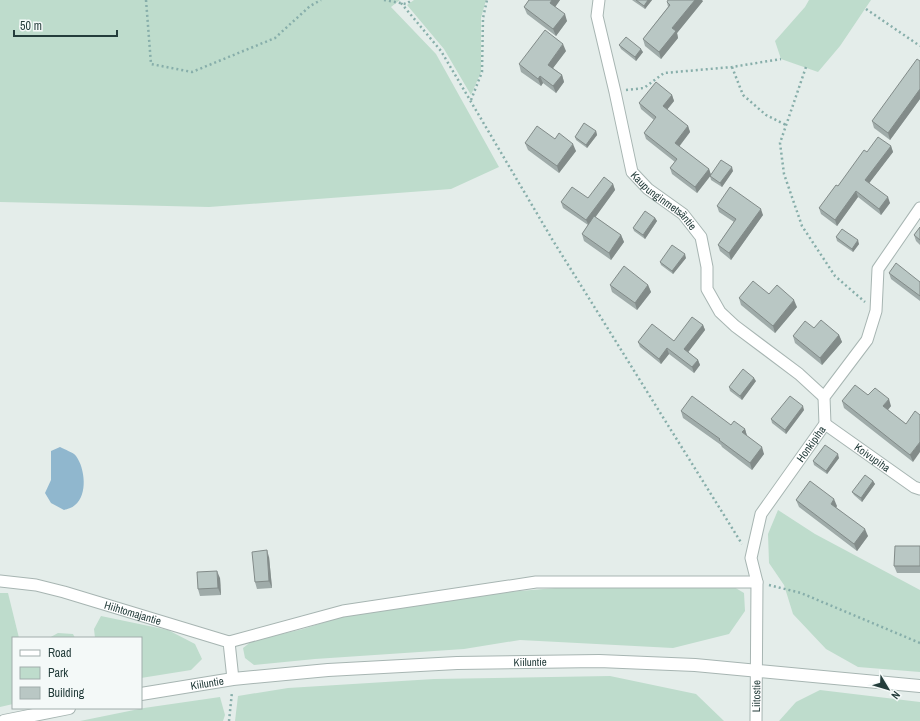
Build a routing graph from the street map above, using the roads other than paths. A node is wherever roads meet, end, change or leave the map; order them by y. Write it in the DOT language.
graph roads {
  1 [pos="599,0"];
  2 [pos="920,208"];
  3 [pos="824,397"];
  4 [pos="825,424"];
  5 [pos="920,489"];
  6 [pos="0,581"];
  7 [pos="757,582"];
  8 [pos="229,642"];
  9 [pos="757,670"];
  10 [pos="233,680"];
  11 [pos="920,686"];
  12 [pos="142,694"];
  13 [pos="64,709"];
  14 [pos="4,721"];
  15 [pos="756,721"];
  1 -- 3 [label="street, Kaupunginmetsäntie"];
  2 -- 3 [label="street"];
  3 -- 4 [label="street, Honkipiha"];
  4 -- 5 [label="street, Koivupiha"];
  4 -- 7 [label="street, Honkipiha"];
  6 -- 8 [label="street, Hiihtomajantie"];
  7 -- 8 [label="street"];
  7 -- 9 [label="street, Honkipiha"];
  8 -- 10 [label="street"];
  9 -- 10 [label="street, Kiiluntie"];
  9 -- 11 [label="street, Kiiluntie"];
  9 -- 15 [label="street, Liitostie"];
  10 -- 12 [label="street, Kiiluntie"];
  13 -- 14 [label="street"];
}
